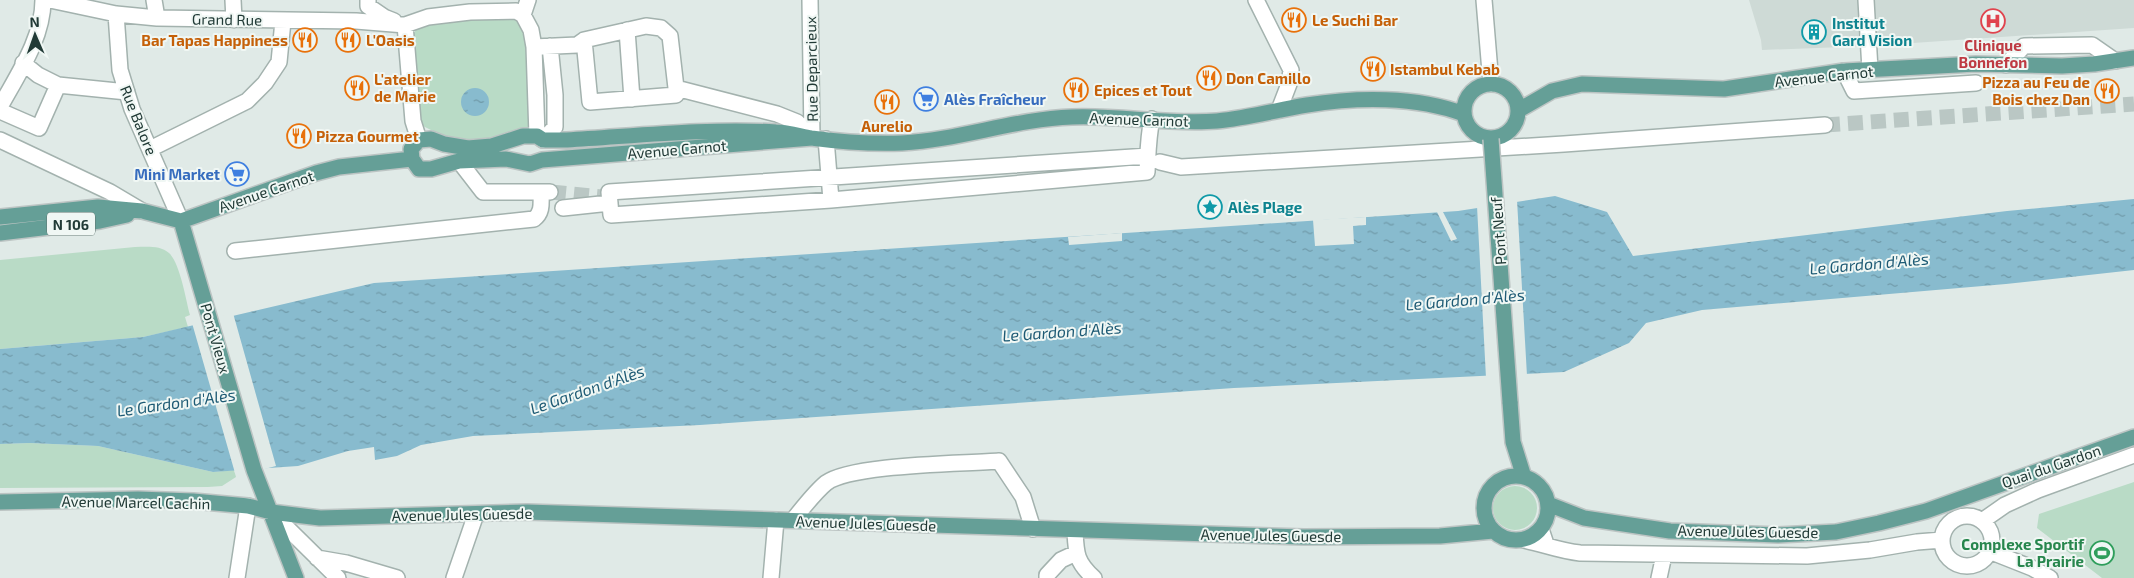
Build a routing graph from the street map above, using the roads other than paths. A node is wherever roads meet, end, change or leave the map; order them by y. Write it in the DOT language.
graph roads {
  1 [pos="43,0"];
  2 [pos="50,0"];
  3 [pos="154,0"];
  4 [pos="233,0"];
  5 [pos="368,0"];
  6 [pos="528,0"];
  7 [pos="810,0"];
  8 [pos="1256,0"];
  9 [pos="1484,0"];
  10 [pos="1866,0"];
  11 [pos="469,6"];
  12 [pos="122,14"];
  13 [pos="523,15"];
  14 [pos="157,18"];
  15 [pos="234,20"];
  16 [pos="283,21"];
  17 [pos="404,25"];
  18 [pos="627,30"];
  19 [pos="580,42"];
  20 [pos="550,46"];
  21 [pos="534,47"];
  22 [pos="2134,58"];
  23 [pos="2115,61"];
  24 [pos="23,64"];
  25 [pos="2006,65"];
  26 [pos="1870,70"];
  27 [pos="1844,72"];
  28 [pos="1976,83"];
  29 [pos="1491,84"];
  30 [pos="58,85"];
  31 [pos="682,90"];
  32 [pos="127,92"];
  33 [pos="632,99"];
  34 [pos="0,107"];
  35 [pos="1279,110"];
  36 [pos="1519,110"];
  37 [pos="0,111"];
  38 [pos="1464,114"];
  39 [pos="1152,119"];
  40 [pos="1825,125"];
  41 [pos="540,138"];
  42 [pos="819,138"];
  43 [pos="1491,139"];
  44 [pos="0,140"];
  45 [pos="419,140"];
  46 [pos="150,149"];
  47 [pos="412,159"];
  48 [pos="1154,159"];
  49 [pos="542,160"];
  50 [pos="459,161"];
  51 [pos="830,177"];
  52 [pos="831,200"];
  53 [pos="610,203"];
  54 [pos="563,208"];
  55 [pos="142,211"];
  56 [pos="0,217"];
  57 [pos="181,221"];
  58 [pos="0,233"];
  59 [pos="235,251"];
  60 [pos="2134,437"];
  61 [pos="1513,442"];
  62 [pos="2134,455"];
  63 [pos="1524,477"];
  64 [pos="1504,478"];
  65 [pos="1967,495"];
  66 [pos="0,502"];
  67 [pos="1548,504"];
  68 [pos="248,506"];
  69 [pos="271,512"];
  70 [pos="1484,512"];
  71 [pos="476,514"];
  72 [pos="1584,518"];
  73 [pos="776,520"];
  74 [pos="792,520"];
  75 [pos="1982,521"];
  76 [pos="1543,525"];
  77 [pos="1033,530"];
  78 [pos="1076,531"];
  79 [pos="1493,531"];
  80 [pos="1462,532"];
  81 [pos="1524,540"];
  82 [pos="1942,540"];
  83 [pos="1546,544"];
  84 [pos="1990,551"];
  85 [pos="1076,553"];
  86 [pos="1664,555"];
  87 [pos="317,558"];
  88 [pos="1961,572"];
  89 [pos="237,578"];
  90 [pos="296,578"];
  91 [pos="338,578"];
  92 [pos="397,578"];
  93 [pos="454,578"];
  94 [pos="771,578"];
  95 [pos="1047,578"];
  96 [pos="1094,578"];
  97 [pos="1659,578"];
  98 [pos="2050,578"];
  1 -- 24 [label="street"];
  2 -- 12 [label="street, Grand Rue"];
  3 -- 14 [label="street"];
  4 -- 15 [label="street"];
  5 -- 17 [label="street"];
  6 -- 13 [label="street"];
  7 -- 42 [label="street, Rue Deparcieux"];
  8 -- 35 [label="street"];
  9 -- 29 [label="street"];
  10 -- 26 [label="street"];
  11 -- 13 [label="street"];
  11 -- 17 [label="street"];
  12 -- 14 [label="street, Grand Rue"];
  12 -- 32 [label="street, Rue Balore"];
  13 -- 21 [label="street"];
  14 -- 15 [label="street, Grand Rue"];
  15 -- 16 [label="street, Grand Rue"];
  16 -- 17 [label="street, Grand Rue"];
  16 -- 46 [label="street"];
  17 -- 45 [label="street"];
  18 -- 19 [label="street"];
  18 -- 31 [label="street"];
  18 -- 33 [label="street"];
  19 -- 20 [label="street"];
  19 -- 33 [label="street"];
  20 -- 21 [label="street"];
  20 -- 41 [label="street"];
  21 -- 41 [label="street"];
  22 -- 23 [label="main road, Avenue Carnot"];
  23 -- 25 [label="main road, Avenue Carnot"];
  23 -- 25 [label="street"];
  24 -- 30 [label="street"];
  24 -- 34 [label="street"];
  25 -- 26 [label="main road, Avenue Carnot"];
  26 -- 27 [label="main road, Avenue Carnot"];
  27 -- 28 [label="street"];
  27 -- 36 [label="main road, Avenue Carnot"];
  29 -- 36 [label="main road"];
  29 -- 38 [label="main road"];
  30 -- 32 [label="street"];
  30 -- 37 [label="street"];
  31 -- 33 [label="street"];
  31 -- 42 [label="street"];
  32 -- 46 [label="street, Rue Balore"];
  35 -- 38 [label="main road, Avenue Carnot"];
  35 -- 39 [label="main road, Avenue Carnot"];
  36 -- 43 [label="main road"];
  38 -- 43 [label="main road"];
  39 -- 42 [label="main road, Avenue Carnot"];
  39 -- 48 [label="street"];
  40 -- 48 [label="street"];
  41 -- 42 [label="main road, Avenue Carnot"];
  41 -- 45 [label="main road, Avenue Carnot"];
  41 -- 49 [label="main road"];
  42 -- 49 [label="main road, Avenue Carnot"];
  42 -- 51 [label="street, Rue Deparcieux"];
  43 -- 61 [label="main road, Pont Neuf, bridge"];
  44 -- 55 [label="street"];
  45 -- 47 [label="main road"];
  46 -- 57 [label="street, Rue Balore"];
  47 -- 50 [label="main road, Avenue Carnot"];
  47 -- 57 [label="main road, Avenue Carnot"];
  48 -- 51 [label="street"];
  48 -- 52 [label="street"];
  49 -- 50 [label="main road, Avenue Carnot"];
  50 -- 59 [label="street"];
  51 -- 52 [label="street, Rue Deparcieux"];
  51 -- 53 [label="street"];
  52 -- 53 [label="street"];
  53 -- 54 [label="street"];
  55 -- 56 [label="main road, N 106"];
  55 -- 57 [label="main road, N 106"];
  55 -- 58 [label="main road, N 106"];
  57 -- 69 [label="main road, Pont Vieux"];
  60 -- 65 [label="main road, Quai du Gardon"];
  61 -- 63 [label="main road, Pont Neuf"];
  61 -- 64 [label="main road, Pont Neuf"];
  62 -- 75 [label="street"];
  63 -- 64 [label="main road"];
  63 -- 67 [label="main road"];
  64 -- 70 [label="main road"];
  65 -- 72 [label="main road, Avenue Jules Guesde"];
  66 -- 68 [label="main road, Avenue Marcel Cachin"];
  67 -- 72 [label="main road, Avenue Jules Guesde"];
  67 -- 76 [label="main road"];
  68 -- 69 [label="main road, Avenue Marcel Cachin"];
  68 -- 89 [label="street"];
  69 -- 71 [label="main road, Avenue Jules Guesde"];
  69 -- 87 [label="street"];
  69 -- 90 [label="main road, Pont Vieux"];
  70 -- 79 [label="main road"];
  70 -- 80 [label="main road"];
  71 -- 73 [label="main road, Avenue Jules Guesde"];
  71 -- 93 [label="street"];
  72 -- 76 [label="main road, Avenue Jules Guesde"];
  73 -- 74 [label="main road, Avenue Jules Guesde"];
  73 -- 94 [label="street"];
  74 -- 77 [label="main road, Avenue Jules Guesde"];
  74 -- 77 [label="street"];
  75 -- 82 [label="street"];
  75 -- 84 [label="street"];
  76 -- 81 [label="main road"];
  76 -- 83 [label="street"];
  77 -- 78 [label="main road, Avenue Jules Guesde"];
  78 -- 80 [label="main road, Avenue Jules Guesde"];
  78 -- 85 [label="street"];
  79 -- 80 [label="main road, Avenue Jules Guesde"];
  79 -- 81 [label="main road"];
  81 -- 83 [label="street"];
  82 -- 86 [label="street"];
  82 -- 88 [label="street"];
  83 -- 86 [label="street"];
  84 -- 88 [label="street"];
  84 -- 98 [label="street"];
  85 -- 95 [label="street"];
  85 -- 96 [label="street"];
  86 -- 97 [label="street"];
  87 -- 91 [label="street"];
  87 -- 92 [label="street"];
}
